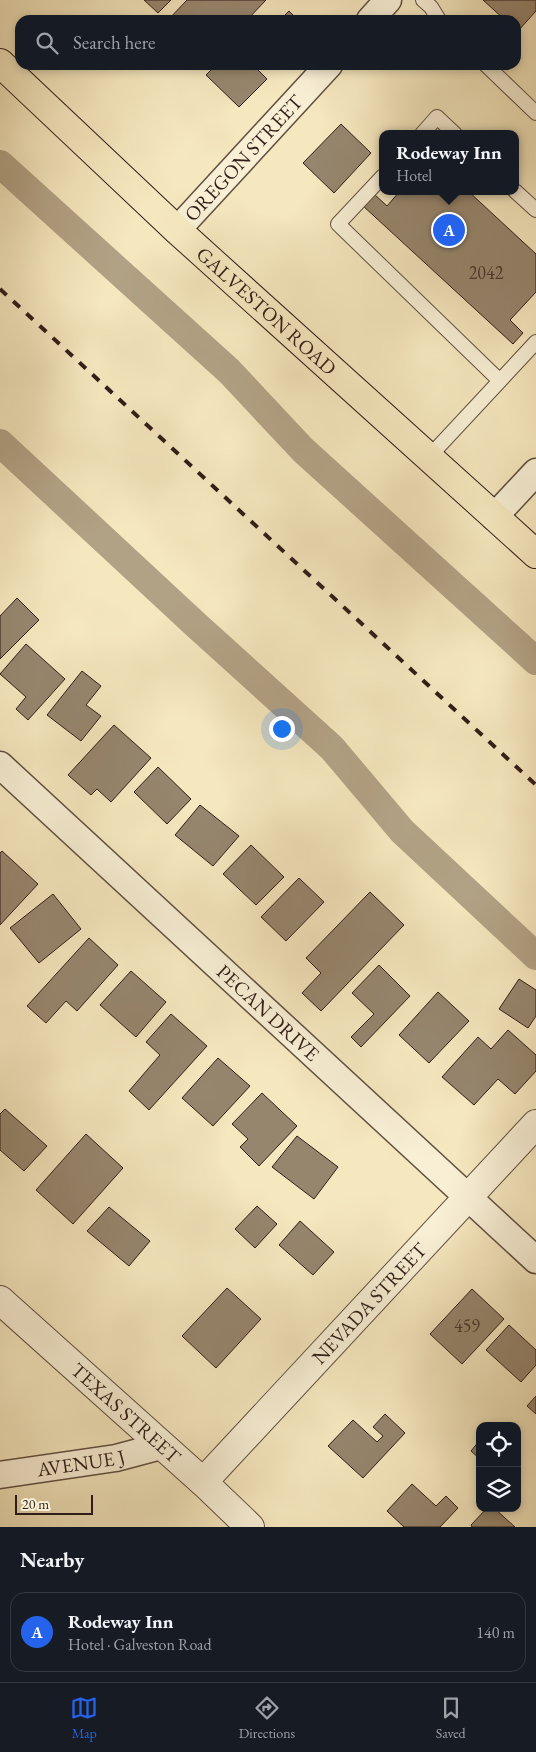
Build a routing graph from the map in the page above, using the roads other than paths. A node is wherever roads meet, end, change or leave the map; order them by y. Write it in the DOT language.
graph roads {
  1 [pos="388,0"];
  2 [pos="423,0"];
  3 [pos="374,15"];
  4 [pos="436,15"];
  5 [pos="0,63"];
  6 [pos="324,70"];
  7 [pos="491,70"];
  8 [pos="536,113"];
  9 [pos="426,130"];
  10 [pos="451,130"];
  11 [pos="379,180"];
  12 [pos="519,195"];
  13 [pos="536,210"];
  14 [pos="177,230"];
  15 [pos="536,342"];
  16 [pos="500,381"];
  17 [pos="428,458"];
  18 [pos="536,472"];
  19 [pos="494,517"];
  20 [pos="536,554"];
  21 [pos="0,765"];
  22 [pos="536,1124"];
  23 [pos="468,1198"];
  24 [pos="536,1260"];
  25 [pos="0,1300"];
  26 [pos="161,1446"];
  27 [pos="0,1475"];
  28 [pos="203,1482"];
  29 [pos="250,1527"];
  1 -- 3 [label="street"];
  2 -- 4 [label="lane"];
  5 -- 14 [label="main road, GALVESTON ROAD"];
  6 -- 14 [label="street, OREGON STREET"];
  7 -- 8 [label="lane"];
  9 -- 10 [label="lane"];
  11 -- 16 [label="lane"];
  12 -- 13 [label="lane"];
  14 -- 17 [label="main road, GALVESTON ROAD"];
  15 -- 16 [label="lane"];
  16 -- 17 [label="lane"];
  17 -- 19 [label="main road, GALVESTON ROAD"];
  18 -- 19 [label="street"];
  19 -- 20 [label="main road, GALVESTON ROAD"];
  21 -- 23 [label="street, PECAN DRIVE"];
  22 -- 23 [label="street, NEVADA STREET"];
  23 -- 24 [label="street, PECAN DRIVE"];
  23 -- 28 [label="street, NEVADA STREET"];
  25 -- 26 [label="street, TEXAS STREET"];
  26 -- 27 [label="street, AVENUE J"];
  26 -- 28 [label="street, TEXAS STREET"];
  28 -- 29 [label="street, TEXAS STREET"];
}
